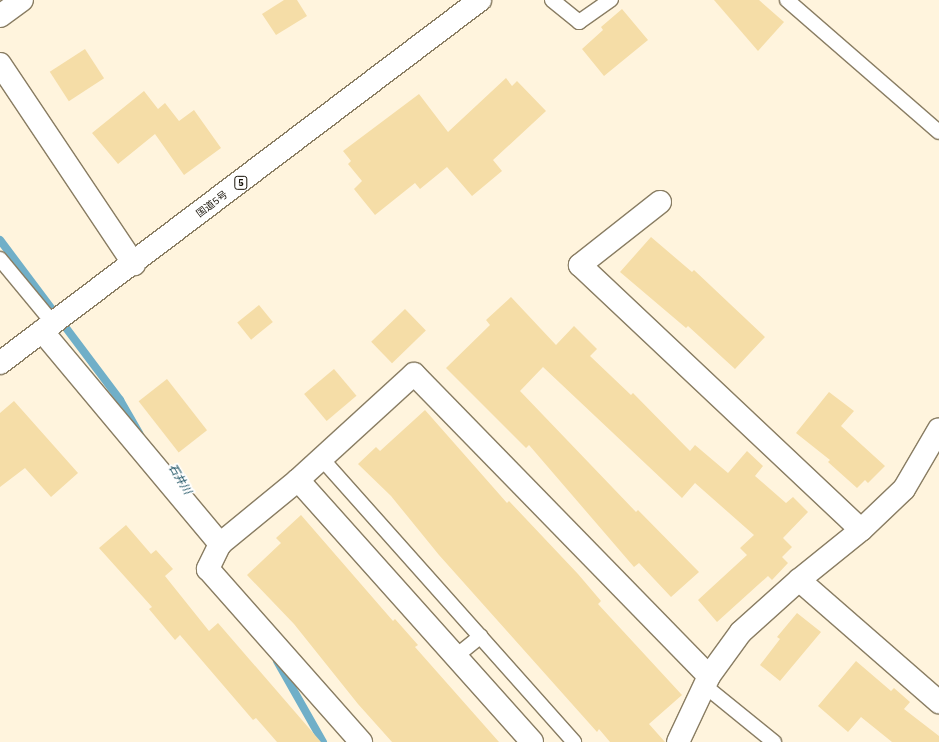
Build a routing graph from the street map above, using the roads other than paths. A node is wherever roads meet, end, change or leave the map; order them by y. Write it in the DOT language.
graph roads {
  1 [pos="22,0"];
  2 [pos="480,0"];
  3 [pos="552,0"];
  4 [pos="611,0"];
  5 [pos="787,0"];
  6 [pos="0,16"];
  7 [pos="0,64"];
  8 [pos="939,132"];
  9 [pos="660,202"];
  10 [pos="0,259"];
  11 [pos="134,264"];
  12 [pos="47,327"];
  13 [pos="0,362"];
  14 [pos="939,429"];
  15 [pos="322,459"];
  16 [pos="298,480"];
  17 [pos="861,530"];
  18 [pos="220,544"];
  19 [pos="799,580"];
  20 [pos="481,636"];
  21 [pos="455,658"];
  22 [pos="707,681"];
  23 [pos="939,702"];
  24 [pos="361,742"];
  25 [pos="532,742"];
  26 [pos="574,742"];
  27 [pos="678,742"];
  28 [pos="774,742"];
  1 -- 6 [label="main road"];
  2 -- 11 [label="main road, 国道5号 / 5"];
  3 -- 4 [label="lane"];
  5 -- 8 [label="lane"];
  7 -- 11 [label="main road"];
  9 -- 17 [label="main road"];
  10 -- 12 [label="lane"];
  11 -- 12 [label="main road, 国道5号 / 5"];
  12 -- 13 [label="main road, 国道5号 / 5"];
  12 -- 18 [label="main road"];
  14 -- 17 [label="main road"];
  15 -- 16 [label="main road"];
  15 -- 20 [label="lane"];
  15 -- 22 [label="main road"];
  16 -- 18 [label="main road"];
  16 -- 21 [label="main road"];
  17 -- 19 [label="main road"];
  18 -- 24 [label="main road"];
  19 -- 22 [label="main road"];
  19 -- 23 [label="main road"];
  20 -- 21 [label="lane"];
  20 -- 26 [label="lane"];
  21 -- 25 [label="main road"];
  22 -- 27 [label="main road"];
  22 -- 28 [label="lane"];
}
